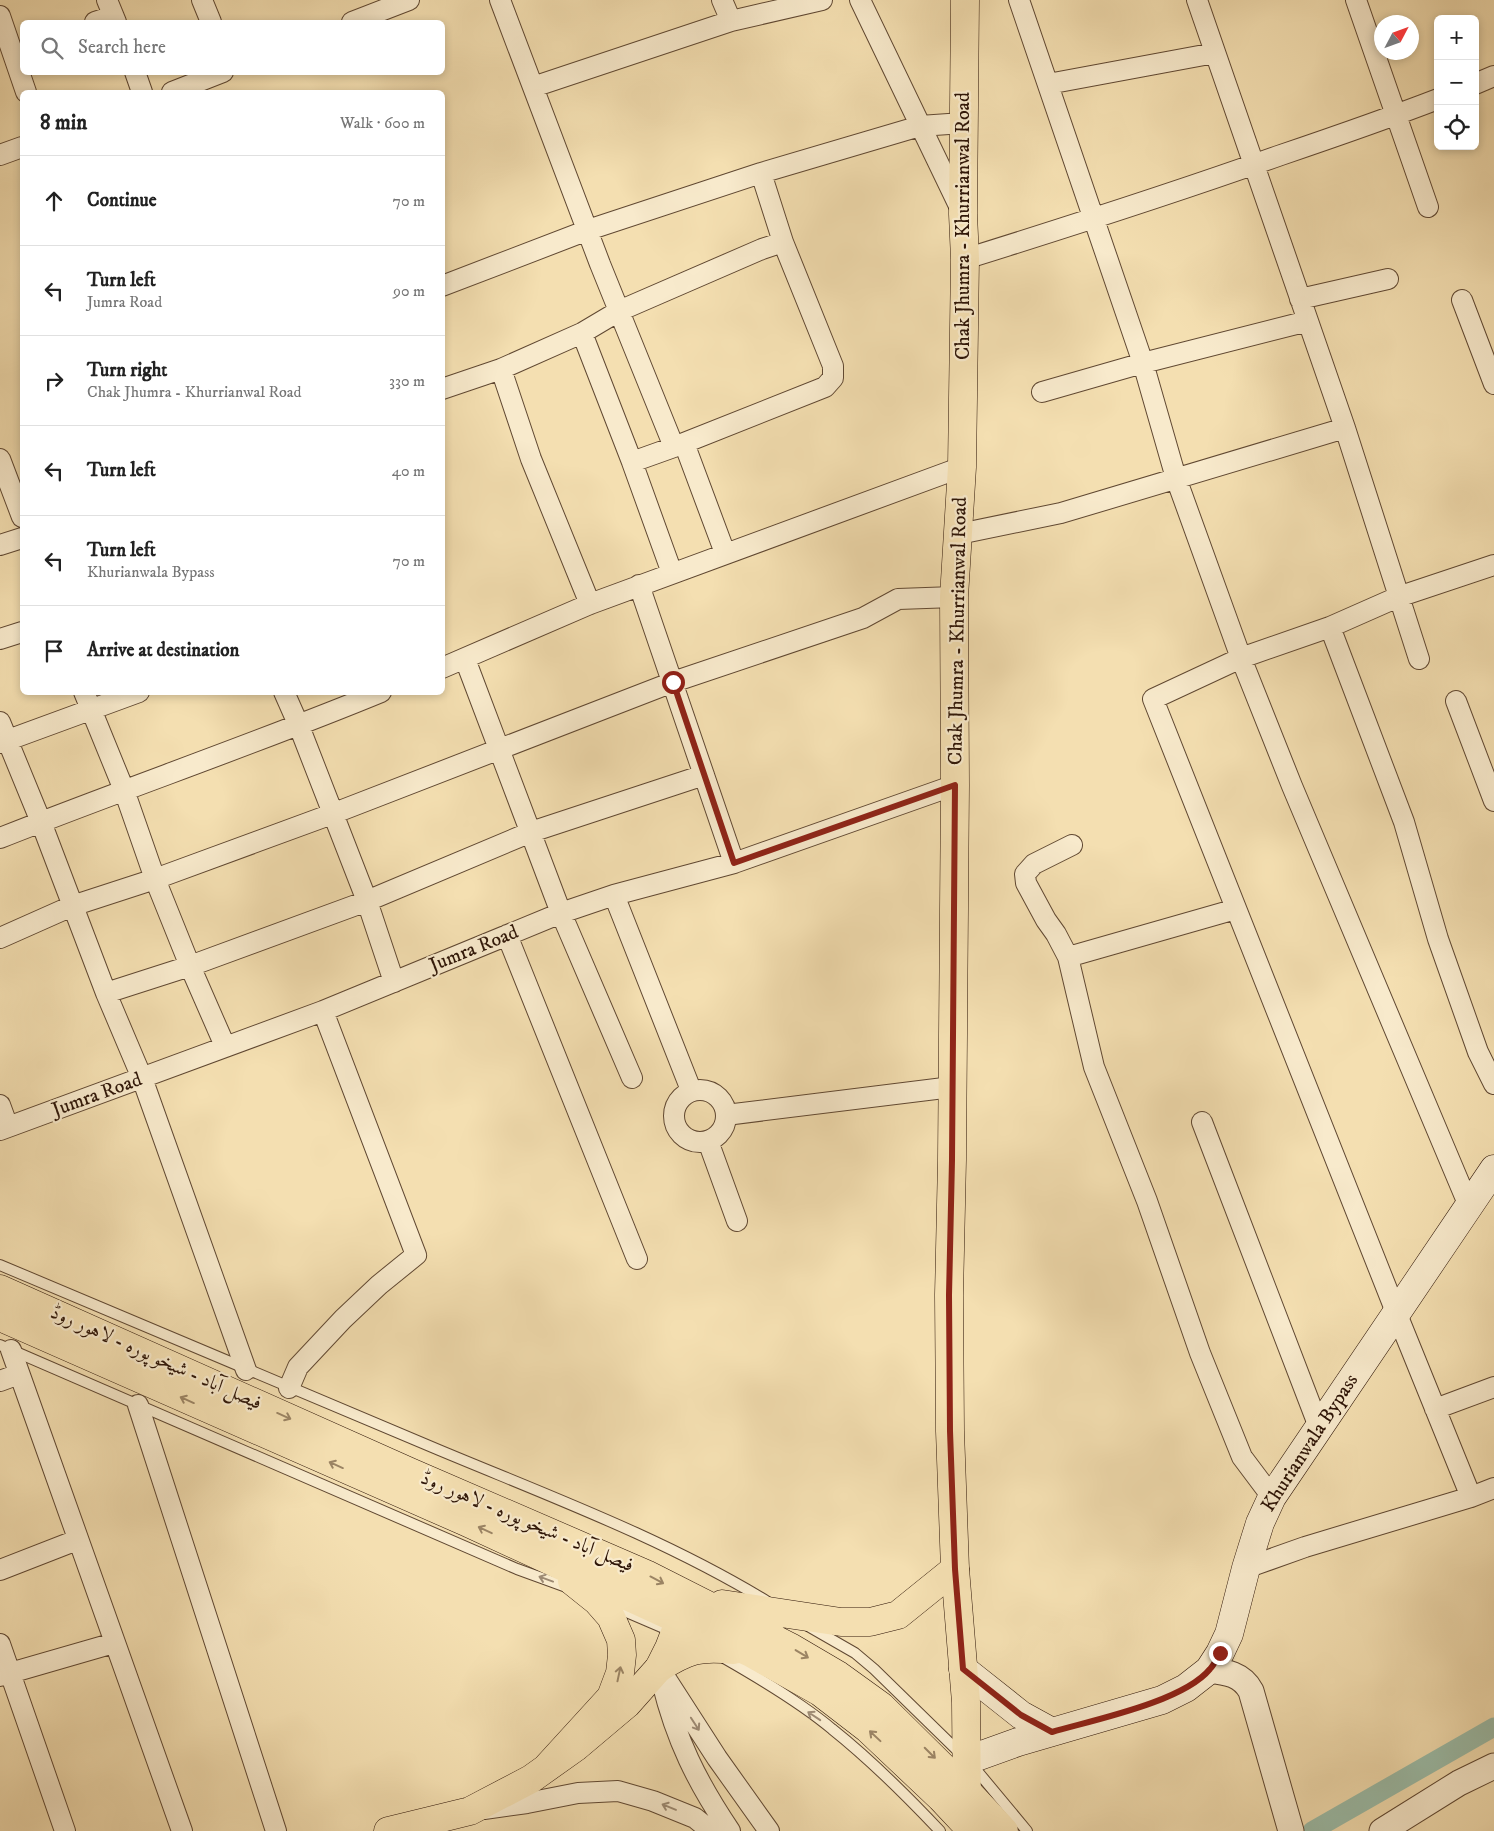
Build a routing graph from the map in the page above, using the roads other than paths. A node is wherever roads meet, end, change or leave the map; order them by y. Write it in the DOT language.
graph roads {
  1 [pos="202,0"];
  2 [pos="409,0"];
  3 [pos="500,0"];
  4 [pos="722,0"];
  5 [pos="822,0"];
  6 [pos="860,0"];
  7 [pos="965,0"];
  8 [pos="1019,0"];
  9 [pos="1197,0"];
  10 [pos="1356,0"];
  11 [pos="0,16"];
  12 [pos="210,20"];
  13 [pos="357,20"];
  14 [pos="731,21"];
  15 [pos="12,53"];
  16 [pos="1215,53"];
  17 [pos="136,75"];
  18 [pos="215,75"];
  19 [pos="1494,76"];
  20 [pos="1479,82"];
  21 [pos="1048,84"];
  22 [pos="533,87"];
  23 [pos="25,90"];
  24 [pos="141,90"];
  25 [pos="177,90"];
  26 [pos="1434,100"];
  27 [pos="1396,115"];
  28 [pos="963,123"];
  29 [pos="920,126"];
  30 [pos="20,148"];
  31 [pos="0,155"];
  32 [pos="1253,165"];
  33 [pos="761,173"];
  34 [pos="1428,207"];
  35 [pos="963,214"];
  36 [pos="1095,218"];
  37 [pos="588,230"];
  38 [pos="783,242"];
  39 [pos="965,259"];
  40 [pos="1388,279"];
  41 [pos="445,285"];
  42 [pos="1300,299"];
  43 [pos="1462,300"];
  44 [pos="619,311"];
  45 [pos="1308,321"];
  46 [pos="582,333"];
  47 [pos="1143,363"];
  48 [pos="501,369"];
  49 [pos="1494,384"];
  50 [pos="445,387"];
  51 [pos="1042,392"];
  52 [pos="1344,428"];
  53 [pos="679,445"];
  54 [pos="0,458"];
  55 [pos="632,462"];
  56 [pos="962,467"];
  57 [pos="1176,478"];
  58 [pos="20,512"];
  59 [pos="959,534"];
  60 [pos="20,539"];
  61 [pos="0,545"];
  62 [pos="725,553"];
  63 [pos="1494,565"];
  64 [pos="672,573"];
  65 [pos="639,585"];
  66 [pos="954,597"];
  67 [pos="1398,597"];
  68 [pos="590,604"];
  69 [pos="1330,627"];
  70 [pos="20,633"];
  71 [pos="0,640"];
  72 [pos="464,658"];
  73 [pos="1241,658"];
  74 [pos="1419,659"];
  75 [pos="445,667"];
  76 [pos="673,682"];
  77 [pos="122,695"];
  78 [pos="285,695"];
  79 [pos="374,695"];
  80 [pos="87,701"];
  81 [pos="1456,701"];
  82 [pos="299,726"];
  83 [pos="2,735"];
  84 [pos="500,749"];
  85 [pos="704,775"];
  86 [pos="955,785"];
  87 [pos="124,790"];
  88 [pos="1494,801"];
  89 [pos="332,814"];
  90 [pos="40,822"];
  91 [pos="531,832"];
  92 [pos="0,838"];
  93 [pos="1072,845"];
  94 [pos="734,863"];
  95 [pos="155,879"];
  96 [pos="614,895"];
  97 [pos="367,902"];
  98 [pos="72,906"];
  99 [pos="1236,909"];
  100 [pos="562,913"];
  101 [pos="507,935"];
  102 [pos="0,938"];
  103 [pos="1068,957"];
  104 [pos="190,966"];
  105 [pos="394,982"];
  106 [pos="106,993"];
  107 [pos="323,1011"];
  108 [pos="225,1046"];
  109 [pos="142,1078"];
  110 [pos="632,1078"];
  111 [pos="1494,1084"];
  112 [pos="952,1087"];
  113 [pos="691,1090"];
  114 [pos="0,1105"];
  115 [pos="726,1115"];
  116 [pos="1202,1122"];
  117 [pos="4,1129"];
  118 [pos="708,1141"];
  119 [pos="1494,1169"];
  120 [pos="1469,1206"];
  121 [pos="737,1221"];
  122 [pos="637,1259"];
  123 [pos="0,1265"];
  124 [pos="0,1289"];
  125 [pos="1396,1312"];
  126 [pos="0,1317"];
  127 [pos="6,1347"];
  128 [pos="246,1370"];
  129 [pos="20,1374"];
  130 [pos="0,1381"];
  131 [pos="289,1388"];
  132 [pos="1494,1388"];
  133 [pos="138,1405"];
  134 [pos="1435,1409"];
  135 [pos="1319,1427"];
  136 [pos="1494,1488"];
  137 [pos="1272,1497"];
  138 [pos="1471,1497"];
  139 [pos="77,1540"];
  140 [pos="509,1542"];
  141 [pos="1246,1568"];
  142 [pos="955,1569"];
  143 [pos="0,1570"];
  144 [pos="593,1597"];
  145 [pos="785,1613"];
  146 [pos="690,1625"];
  147 [pos="114,1643"];
  148 [pos="0,1644"];
  149 [pos="751,1653"];
  150 [pos="659,1668"];
  151 [pos="963,1669"];
  152 [pos="1209,1670"];
  153 [pos="5,1675"];
  154 [pos="1052,1732"];
  155 [pos="968,1760"];
  156 [pos="548,1766"];
  157 [pos="1494,1766"];
  158 [pos="966,1790"];
  159 [pos="462,1819"];
  160 [pos="969,1829"];
  161 [pos="65,1831"];
  162 [pos="182,1831"];
  163 [pos="276,1831"];
  164 [pos="388,1831"];
  165 [pos="711,1831"];
  166 [pos="730,1831"];
  167 [pos="769,1831"];
  168 [pos="940,1831"];
  169 [pos="1004,1831"];
  170 [pos="1027,1831"];
  171 [pos="1291,1831"];
  172 [pos="1382,1831"];
  1 -- 12 [label="street"];
  2 -- 13 [label="street"];
  3 -- 22 [label="street"];
  4 -- 14 [label="street"];
  5 -- 14 [label="street"];
  6 -- 29 [label="street"];
  7 -- 28 [label="main road, Chak Jhumra - Khurrianwal Road"];
  8 -- 21 [label="street"];
  9 -- 16 [label="street"];
  10 -- 27 [label="street"];
  11 -- 15 [label="street"];
  14 -- 22 [label="street"];
  15 -- 23 [label="street"];
  16 -- 21 [label="street"];
  16 -- 32 [label="street"];
  17 -- 24 [label="street"];
  18 -- 25 [label="street"];
  19 -- 20 [label="street"];
  21 -- 36 [label="street"];
  22 -- 37 [label="street"];
  26 -- 27 [label="street"];
  27 -- 32 [label="street"];
  27 -- 34 [label="street"];
  28 -- 29 [label="street"];
  28 -- 35 [label="main road, Chak Jhumra - Khurrianwal Road"];
  29 -- 33 [label="street"];
  29 -- 35 [label="street"];
  30 -- 31 [label="street"];
  32 -- 36 [label="street"];
  32 -- 42 [label="street"];
  33 -- 37 [label="street"];
  33 -- 38 [label="street"];
  35 -- 39 [label="main road, Chak Jhumra - Khurrianwal Road"];
  36 -- 39 [label="street"];
  36 -- 47 [label="street"];
  37 -- 41 [label="street"];
  37 -- 44 [label="street"];
  38 -- 44 [label="street"];
  38 -- 53 [label="street"];
  39 -- 56 [label="main road, Chak Jhumra - Khurrianwal Road"];
  40 -- 42 [label="street"];
  42 -- 45 [label="street"];
  43 -- 49 [label="street"];
  44 -- 46 [label="street"];
  44 -- 53 [label="street"];
  45 -- 47 [label="street"];
  45 -- 52 [label="street"];
  46 -- 48 [label="street"];
  46 -- 55 [label="street"];
  47 -- 51 [label="street"];
  47 -- 57 [label="street"];
  48 -- 50 [label="street"];
  48 -- 68 [label="street"];
  52 -- 57 [label="street"];
  52 -- 67 [label="street"];
  53 -- 55 [label="street"];
  53 -- 62 [label="street"];
  54 -- 58 [label="street"];
  55 -- 64 [label="street"];
  56 -- 59 [label="main road, Chak Jhumra - Khurrianwal Road"];
  56 -- 62 [label="street"];
  57 -- 59 [label="street"];
  57 -- 73 [label="street"];
  59 -- 66 [label="main road, Chak Jhumra - Khurrianwal Road"];
  60 -- 61 [label="street"];
  62 -- 64 [label="street"];
  63 -- 67 [label="street"];
  64 -- 65 [label="street"];
  65 -- 68 [label="street"];
  65 -- 76 [label="street"];
  66 -- 76 [label="street"];
  66 -- 86 [label="main road, Chak Jhumra - Khurrianwal Road"];
  67 -- 69 [label="street"];
  67 -- 74 [label="street"];
  68 -- 72 [label="street"];
  69 -- 73 [label="street"];
  69 -- 111 [label="street"];
  70 -- 71 [label="street"];
  72 -- 75 [label="street"];
  72 -- 84 [label="street"];
  73 -- 99 [label="street"];
  73 -- 120 [label="street"];
  76 -- 84 [label="street"];
  76 -- 85 [label="street"];
  77 -- 80 [label="street"];
  78 -- 82 [label="street"];
  79 -- 82 [label="street"];
  80 -- 83 [label="street"];
  80 -- 87 [label="street"];
  81 -- 88 [label="street"];
  82 -- 87 [label="street"];
  82 -- 89 [label="street"];
  83 -- 90 [label="street"];
  84 -- 89 [label="street"];
  84 -- 91 [label="street"];
  85 -- 91 [label="street"];
  85 -- 94 [label="street"];
  86 -- 94 [label="street, Jumra Road"];
  86 -- 112 [label="main road, Chak Jhumra - Khurrianwal Road"];
  87 -- 90 [label="street"];
  87 -- 95 [label="street"];
  89 -- 95 [label="street"];
  89 -- 97 [label="street"];
  90 -- 92 [label="street"];
  90 -- 98 [label="street"];
  91 -- 97 [label="street"];
  91 -- 100 [label="street"];
  93 -- 103 [label="street"];
  94 -- 96 [label="street, Jumra Road"];
  95 -- 98 [label="street"];
  95 -- 104 [label="street"];
  96 -- 100 [label="street, Jumra Road"];
  96 -- 113 [label="street"];
  97 -- 104 [label="street"];
  97 -- 105 [label="street"];
  98 -- 102 [label="street"];
  98 -- 106 [label="street"];
  99 -- 103 [label="street"];
  99 -- 125 [label="street"];
  100 -- 101 [label="street, Jumra Road"];
  100 -- 110 [label="street"];
  101 -- 105 [label="street, Jumra Road"];
  101 -- 122 [label="street"];
  103 -- 137 [label="street"];
  104 -- 106 [label="street"];
  104 -- 108 [label="street"];
  105 -- 107 [label="street, Jumra Road"];
  106 -- 109 [label="street"];
  107 -- 108 [label="street, Jumra Road"];
  107 -- 131 [label="street"];
  108 -- 109 [label="street, Jumra Road"];
  109 -- 117 [label="street, Jumra Road"];
  109 -- 128 [label="street"];
  112 -- 115 [label="street"];
  112 -- 142 [label="main road, Chak Jhumra - Khurrianwal Road"];
  113 -- 115 [label="street"];
  113 -- 118 [label="street"];
  114 -- 117 [label="street"];
  115 -- 118 [label="street"];
  116 -- 135 [label="street"];
  118 -- 121 [label="street"];
  119 -- 120 [label="main road, Khurianwala Bypass"];
  120 -- 125 [label="main road, Khurianwala Bypass"];
  123 -- 128 [label="lane"];
  124 -- 146 [label="main road, فیصل آباد - شیخو پورہ - لاہور روڈ, one-way"];
  125 -- 134 [label="street"];
  125 -- 135 [label="main road, Khurianwala Bypass"];
  140 -- 126 [label="main road, فیصل آباد - شیخو پورہ - لاہور روڈ, one-way"];
  127 -- 129 [label="street"];
  127 -- 133 [label="lane"];
  128 -- 131 [label="lane"];
  129 -- 130 [label="street"];
  129 -- 139 [label="street"];
  131 -- 145 [label="lane"];
  132 -- 134 [label="street"];
  144 -- 133 [label="lane, one-way"];
  133 -- 163 [label="street"];
  134 -- 138 [label="street"];
  135 -- 137 [label="main road, Khurianwala Bypass"];
  136 -- 138 [label="street"];
  137 -- 141 [label="main road, Khurianwala Bypass"];
  138 -- 141 [label="street"];
  139 -- 143 [label="street"];
  139 -- 147 [label="street"];
  140 -- 144 [label="main road"];
  140 -- 146 [label="main road, فیصل آباد - شیخو پورہ - لاہور روڈ"];
  141 -- 152 [label="main road, Khurianwala Bypass"];
  142 -- 145 [label="main road"];
  142 -- 151 [label="main road, Chak Jhumra - Khurrianwal Road"];
  144 -- 146 [label="lane"];
  156 -- 144 [label="main road, one-way"];
  145 -- 146 [label="main road"];
  145 -- 155 [label="lane"];
  146 -- 149 [label="main road"];
  146 -- 149 [label="main road, فیصل آباد - شیخو پورہ - لاہور روڈ"];
  146 -- 150 [label="main road"];
  146 -- 158 [label="main road, فیصل آباد - شیخو پورہ - لاہور روڈ, one-way"];
  168 -- 146 [label="lane, one-way"];
  147 -- 153 [label="street"];
  147 -- 162 [label="street"];
  148 -- 153 [label="street"];
  160 -- 149 [label="main road, فیصل آباد - شیخو پورہ - لاہور روڈ, one-way"];
  150 -- 156 [label="main road"];
  150 -- 166 [label="street"];
  150 -- 167 [label="street, one-way"];
  151 -- 154 [label="main road"];
  151 -- 155 [label="main road, Chak Jhumra - Khurrianwal Road"];
  152 -- 154 [label="main road, Khurianwala Bypass"];
  152 -- 171 [label="street"];
  153 -- 161 [label="street"];
  154 -- 155 [label="main road, Khurianwala Bypass"];
  155 -- 158 [label="main road, Chak Jhumra - Khurrianwal Road"];
  155 -- 170 [label="lane"];
  156 -- 159 [label="main road"];
  157 -- 172 [label="street"];
  158 -- 160 [label="main road, Chak Jhumra - Khurrianwal Road"];
  158 -- 169 [label="main road, فیصل آباد - شیخو پورہ - لاہور روڈ"];
  159 -- 164 [label="main road"];
  165 -- 159 [label="street, one-way"];
}
